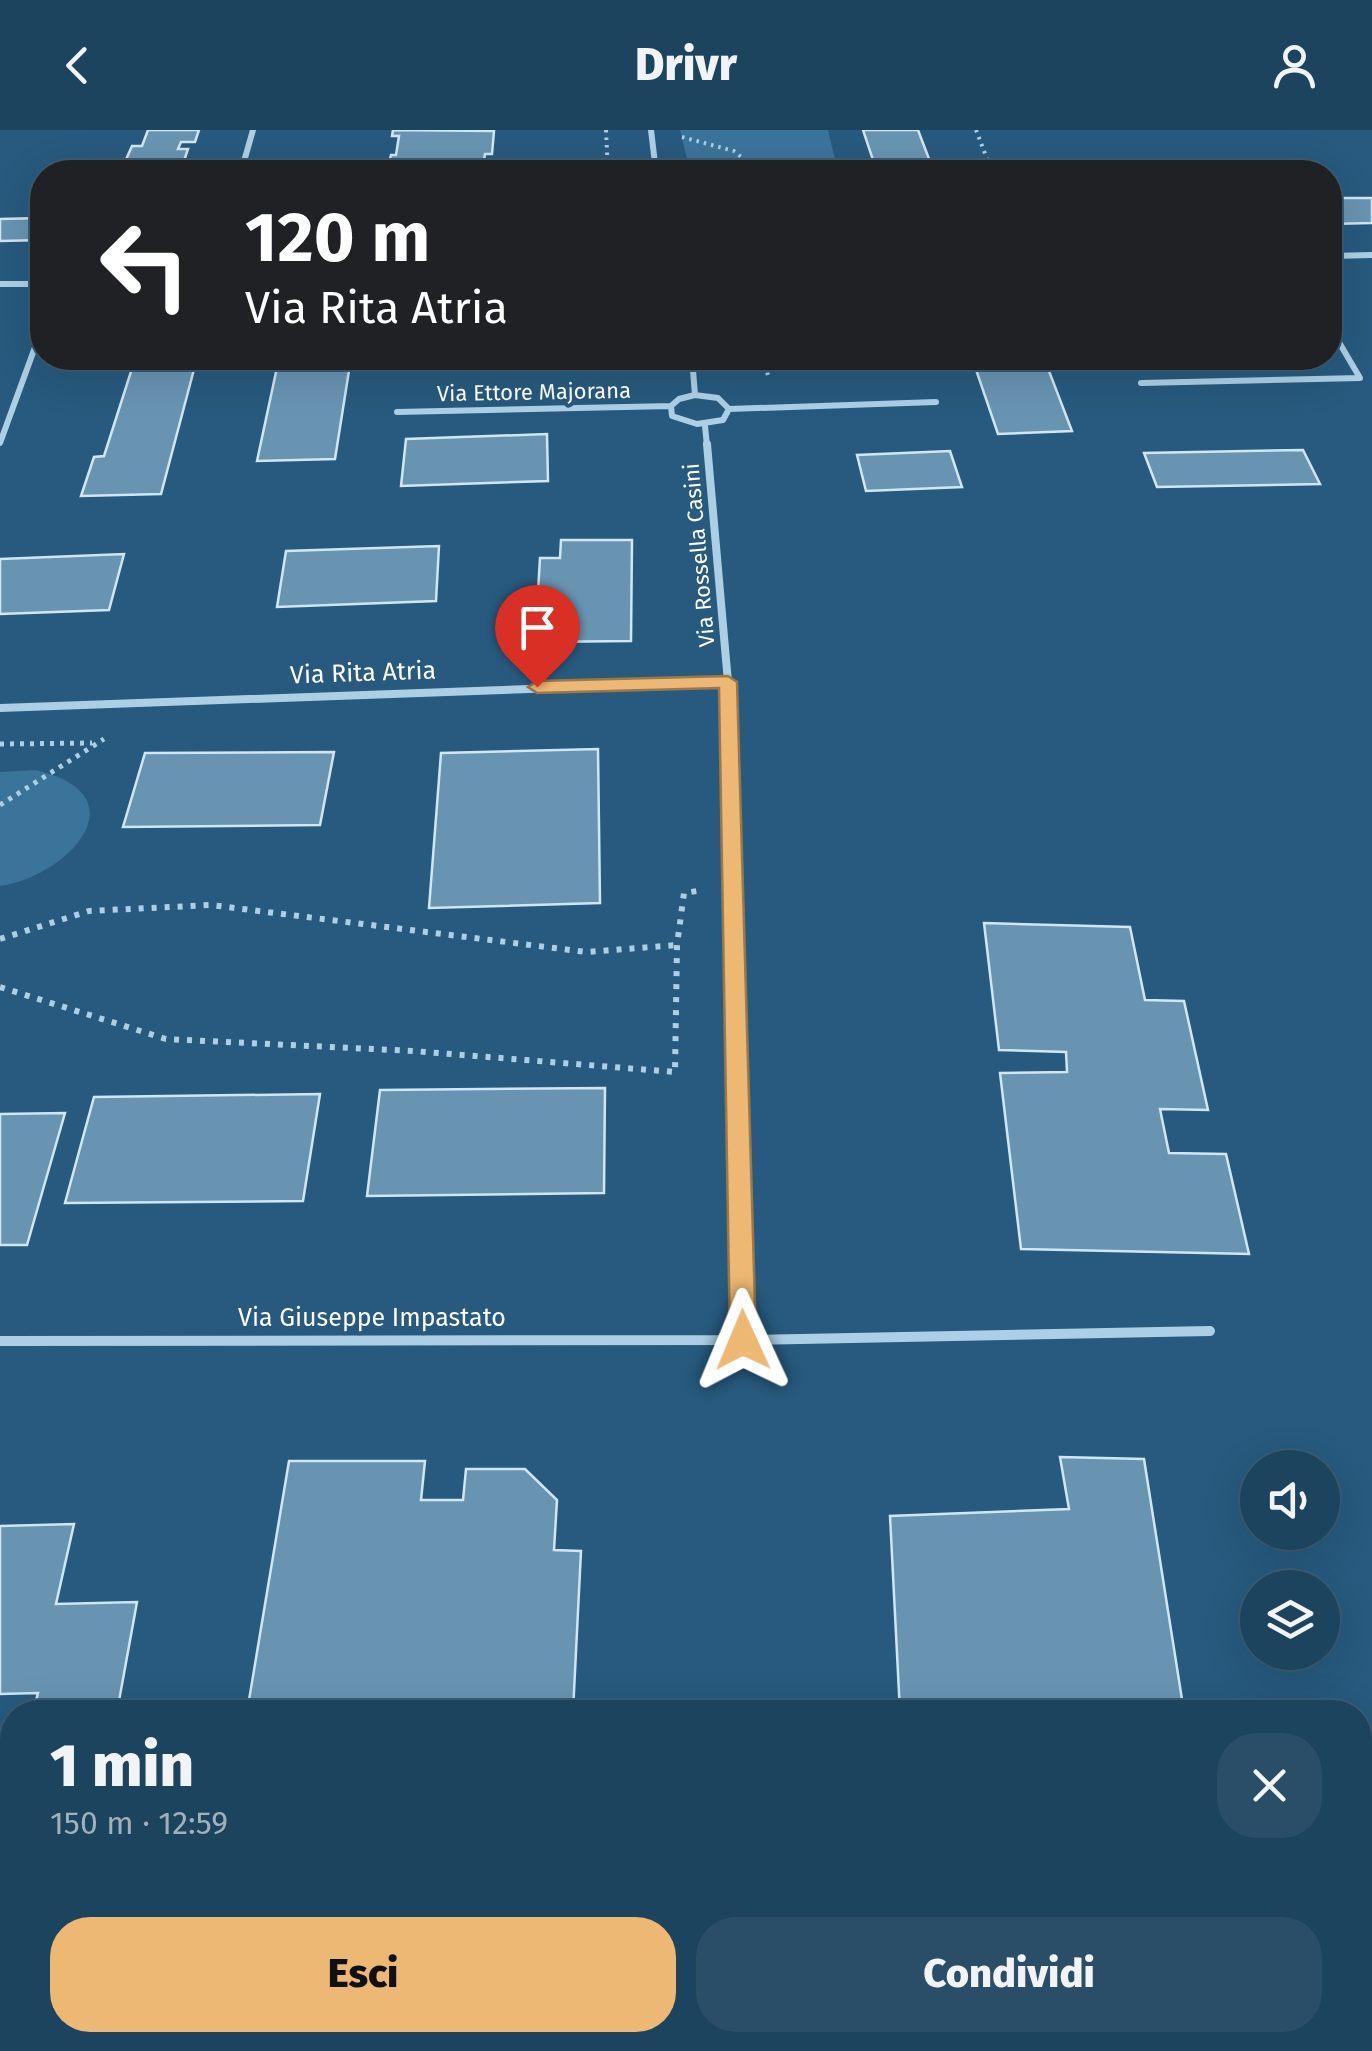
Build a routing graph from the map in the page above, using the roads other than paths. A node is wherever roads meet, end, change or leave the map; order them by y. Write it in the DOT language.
graph roads {
  1 [pos="253,130"];
  2 [pos="652,134"];
  3 [pos="244,160"];
  4 [pos="655,160"];
  5 [pos="1342,256"];
  6 [pos="1372,256"];
  7 [pos="0,284"];
  8 [pos="30,284"];
  9 [pos="1342,347"];
  10 [pos="30,361"];
  11 [pos="693,370"];
  12 [pos="1141,383"];
  13 [pos="694,395"];
  14 [pos="936,402"];
  15 [pos="671,406"];
  16 [pos="729,409"];
  17 [pos="397,412"];
  18 [pos="705,426"];
  19 [pos="0,443"];
  20 [pos="728,682"];
  21 [pos="0,708"];
  22 [pos="1210,1332"];
  23 [pos="743,1340"];
  24 [pos="0,1341"];
  1 -- 3 [label="street"];
  2 -- 4 [label="street"];
  5 -- 6 [label="street"];
  7 -- 8 [label="street"];
  9 -- 12 [label="street"];
  10 -- 19 [label="street"];
  11 -- 13 [label="street"];
  13 -- 15 [label="street"];
  13 -- 16 [label="street"];
  14 -- 16 [label="street"];
  15 -- 17 [label="street, Via Ettore Majorana"];
  15 -- 18 [label="street"];
  16 -- 18 [label="street"];
  18 -- 20 [label="street, Via Rossella Casini"];
  20 -- 21 [label="street, Via Rita Atria"];
  20 -- 23 [label="street"];
  22 -- 23 [label="street, Via Giuseppe Impastato"];
  23 -- 24 [label="street, Via Giuseppe Impastato"];
}
